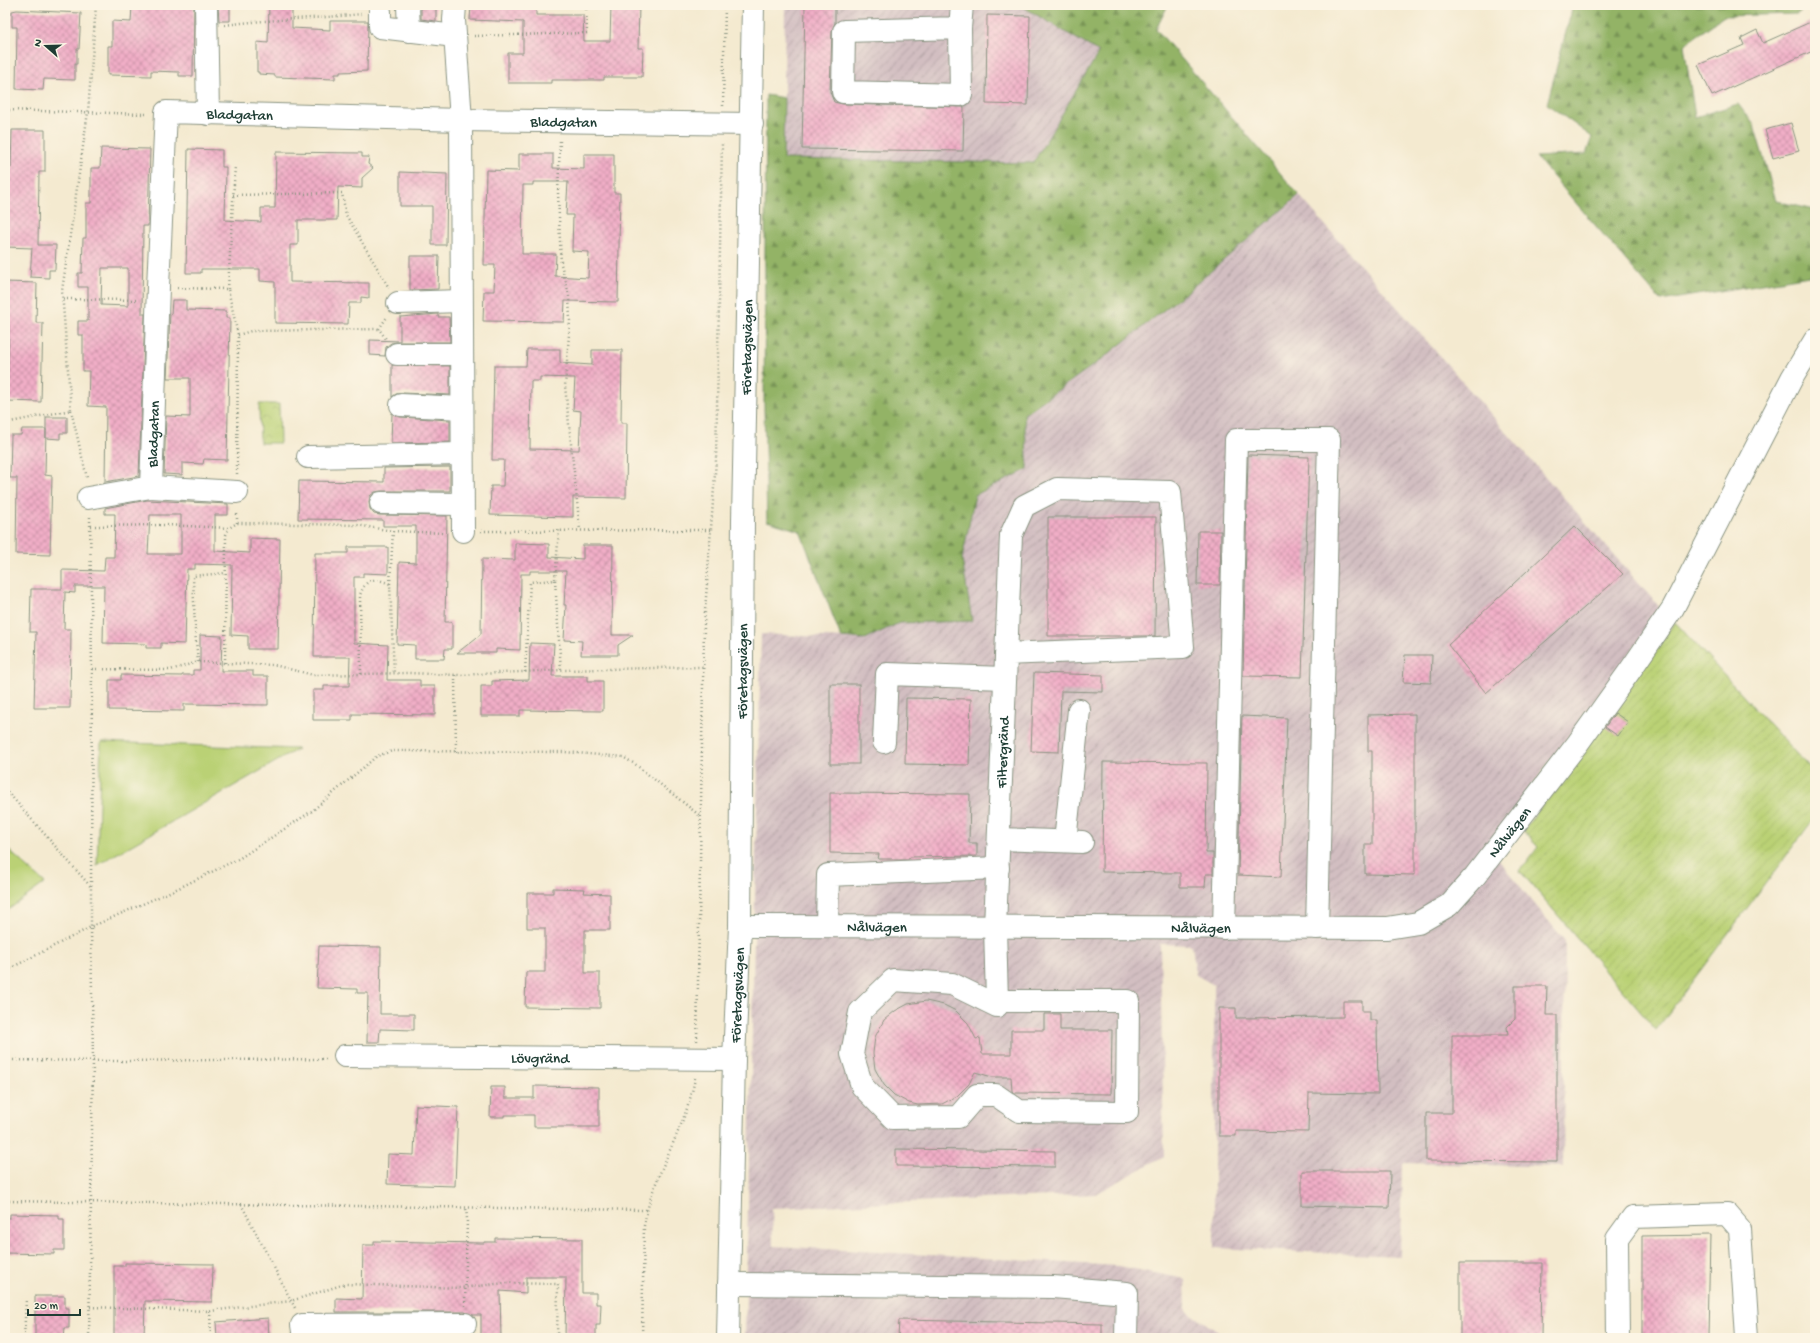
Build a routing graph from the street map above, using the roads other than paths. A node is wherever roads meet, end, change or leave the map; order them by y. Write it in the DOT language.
graph roads {
  1 [pos="206,5"];
  2 [pos="408,5"];
  3 [pos="455,5"];
  4 [pos="753,5"];
  5 [pos="962,5"];
  6 [pos="380,12"];
  7 [pos="960,28"];
  8 [pos="409,31"];
  9 [pos="455,36"];
  10 [pos="208,114"];
  11 [pos="460,120"];
  12 [pos="752,124"];
  13 [pos="461,301"];
  14 [pos="398,303"];
  15 [pos="1815,340"];
  16 [pos="397,354"];
  17 [pos="462,354"];
  18 [pos="401,405"];
  19 [pos="462,408"];
  20 [pos="462,454"];
  21 [pos="308,457"];
  22 [pos="151,487"];
  23 [pos="237,492"];
  24 [pos="88,498"];
  25 [pos="381,503"];
  26 [pos="462,504"];
  27 [pos="463,531"];
  28 [pos="1006,654"];
  29 [pos="1006,678"];
  30 [pos="1079,710"];
  31 [pos="884,742"];
  32 [pos="999,839"];
  33 [pos="998,868"];
  34 [pos="740,926"];
  35 [pos="827,926"];
  36 [pos="995,927"];
  37 [pos="1224,928"];
  38 [pos="1317,928"];
  39 [pos="997,1001"];
  40 [pos="345,1056"];
  41 [pos="734,1059"];
  42 [pos="729,1284"];
  43 [pos="465,1324"];
  44 [pos="303,1332"];
  45 [pos="728,1338"];
  46 [pos="1126,1338"];
  47 [pos="1618,1338"];
  48 [pos="1747,1338"];
  1 -- 10 [label="street"];
  2 -- 8 [label="street"];
  3 -- 9 [label="street"];
  4 -- 12 [label="street, Företagsvägen"];
  5 -- 7 [label="street"];
  6 -- 8 [label="street"];
  7 -- 7 [label="street"];
  8 -- 9 [label="street"];
  9 -- 11 [label="street"];
  10 -- 11 [label="street, Bladgatan"];
  10 -- 22 [label="street, Bladgatan"];
  11 -- 12 [label="street, Bladgatan"];
  11 -- 13 [label="street"];
  12 -- 34 [label="street, Företagsvägen"];
  13 -- 14 [label="street"];
  13 -- 17 [label="street"];
  15 -- 38 [label="street, Nålvägen"];
  16 -- 17 [label="street"];
  17 -- 19 [label="street"];
  18 -- 19 [label="street"];
  19 -- 20 [label="street"];
  20 -- 21 [label="street"];
  20 -- 26 [label="street"];
  22 -- 23 [label="street"];
  22 -- 24 [label="street, Bladgatan"];
  25 -- 26 [label="street"];
  26 -- 27 [label="street"];
  28 -- 28 [label="street, Filtergränd"];
  28 -- 29 [label="street, Filtergränd"];
  29 -- 31 [label="street"];
  29 -- 32 [label="street, Filtergränd"];
  30 -- 32 [label="street"];
  32 -- 33 [label="street, Filtergränd"];
  33 -- 35 [label="street"];
  33 -- 36 [label="street, Filtergränd"];
  34 -- 35 [label="street, Nålvägen"];
  34 -- 41 [label="street, Företagsvägen"];
  35 -- 36 [label="street, Nålvägen"];
  36 -- 37 [label="street, Nålvägen"];
  36 -- 39 [label="street, Filtergränd"];
  37 -- 38 [label="street, Nålvägen"];
  37 -- 38 [label="street"];
  39 -- 39 [label="street"];
  40 -- 41 [label="street, Lövgränd"];
  41 -- 42 [label="street, Företagsvägen"];
  42 -- 45 [label="street, Företagsvägen"];
  42 -- 46 [label="street"];
  43 -- 44 [label="street"];
  47 -- 48 [label="street"];
}
